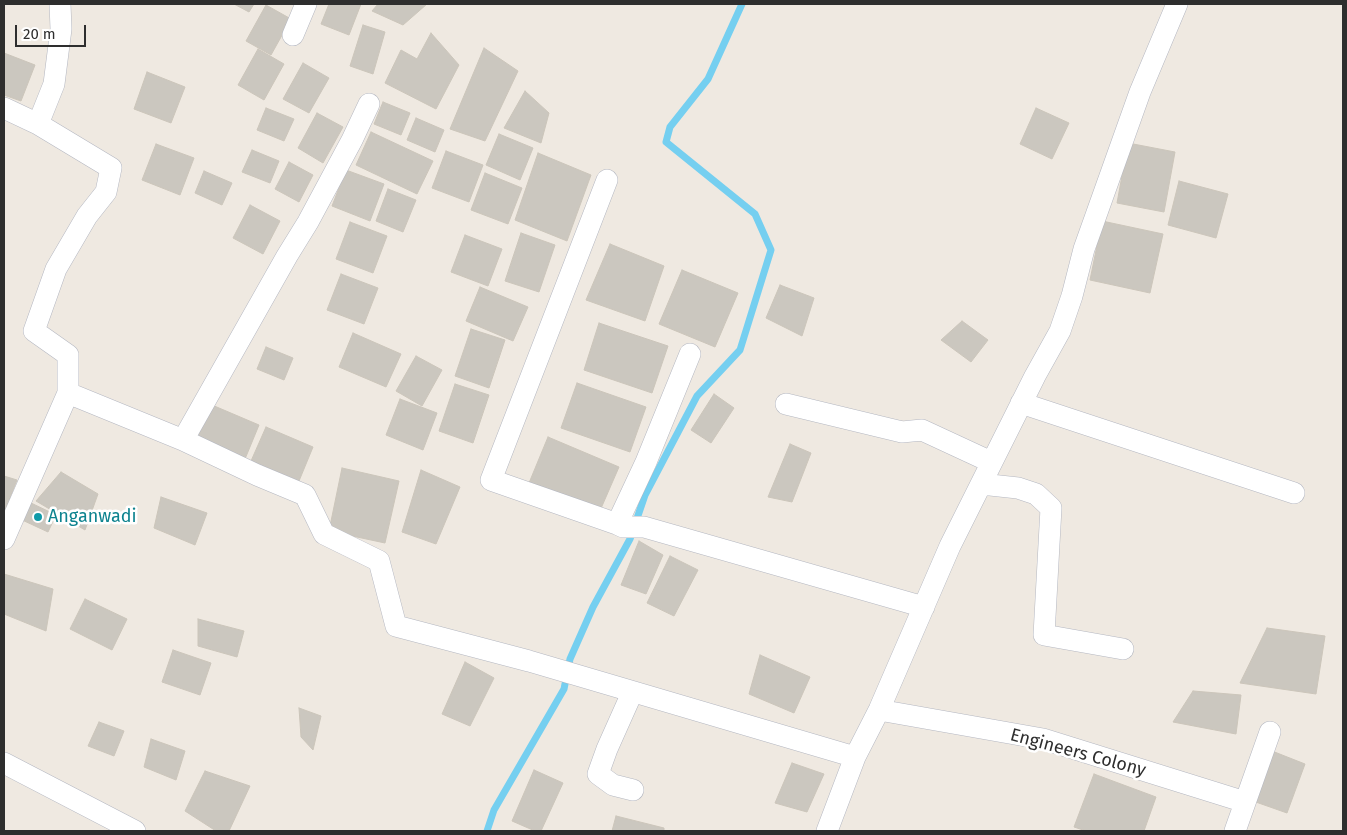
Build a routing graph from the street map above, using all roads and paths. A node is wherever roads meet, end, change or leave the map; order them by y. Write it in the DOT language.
graph roads {
  1 [pos="60,4"];
  2 [pos="306,4"];
  3 [pos="1177,4"];
  4 [pos="293,35"];
  5 [pos="369,104"];
  6 [pos="4,108"];
  7 [pos="38,124"];
  8 [pos="607,180"];
  9 [pos="690,354"];
  10 [pos="68,393"];
  11 [pos="1021,403"];
  12 [pos="786,404"];
  13 [pos="183,440"];
  14 [pos="991,462"];
  15 [pos="981,484"];
  16 [pos="1294,494"];
  17 [pos="628,526"];
  18 [pos="4,538"];
  19 [pos="924,607"];
  20 [pos="1123,649"];
  21 [pos="632,693"];
  22 [pos="879,710"];
  23 [pos="1270,732"];
  24 [pos="855,757"];
  25 [pos="4,763"];
  26 [pos="633,790"];
  27 [pos="1245,802"];
  28 [pos="135,831"];
  29 [pos="827,831"];
  30 [pos="1235,831"];
  1 -- 7 [label="street"];
  2 -- 4 [label="street"];
  3 -- 11 [label="street"];
  5 -- 13 [label="street"];
  6 -- 7 [label="street"];
  7 -- 10 [label="street"];
  8 -- 17 [label="street"];
  9 -- 17 [label="street"];
  10 -- 13 [label="street"];
  10 -- 18 [label="street"];
  11 -- 14 [label="street"];
  11 -- 16 [label="street"];
  12 -- 14 [label="street"];
  13 -- 21 [label="street"];
  14 -- 15 [label="street"];
  15 -- 19 [label="street"];
  15 -- 20 [label="street"];
  17 -- 19 [label="street"];
  19 -- 22 [label="street"];
  21 -- 24 [label="street"];
  21 -- 26 [label="street"];
  22 -- 24 [label="street"];
  22 -- 27 [label="street, Engineers Colony"];
  23 -- 27 [label="street"];
  24 -- 29 [label="street"];
  25 -- 28 [label="street"];
  27 -- 30 [label="street"];
}
